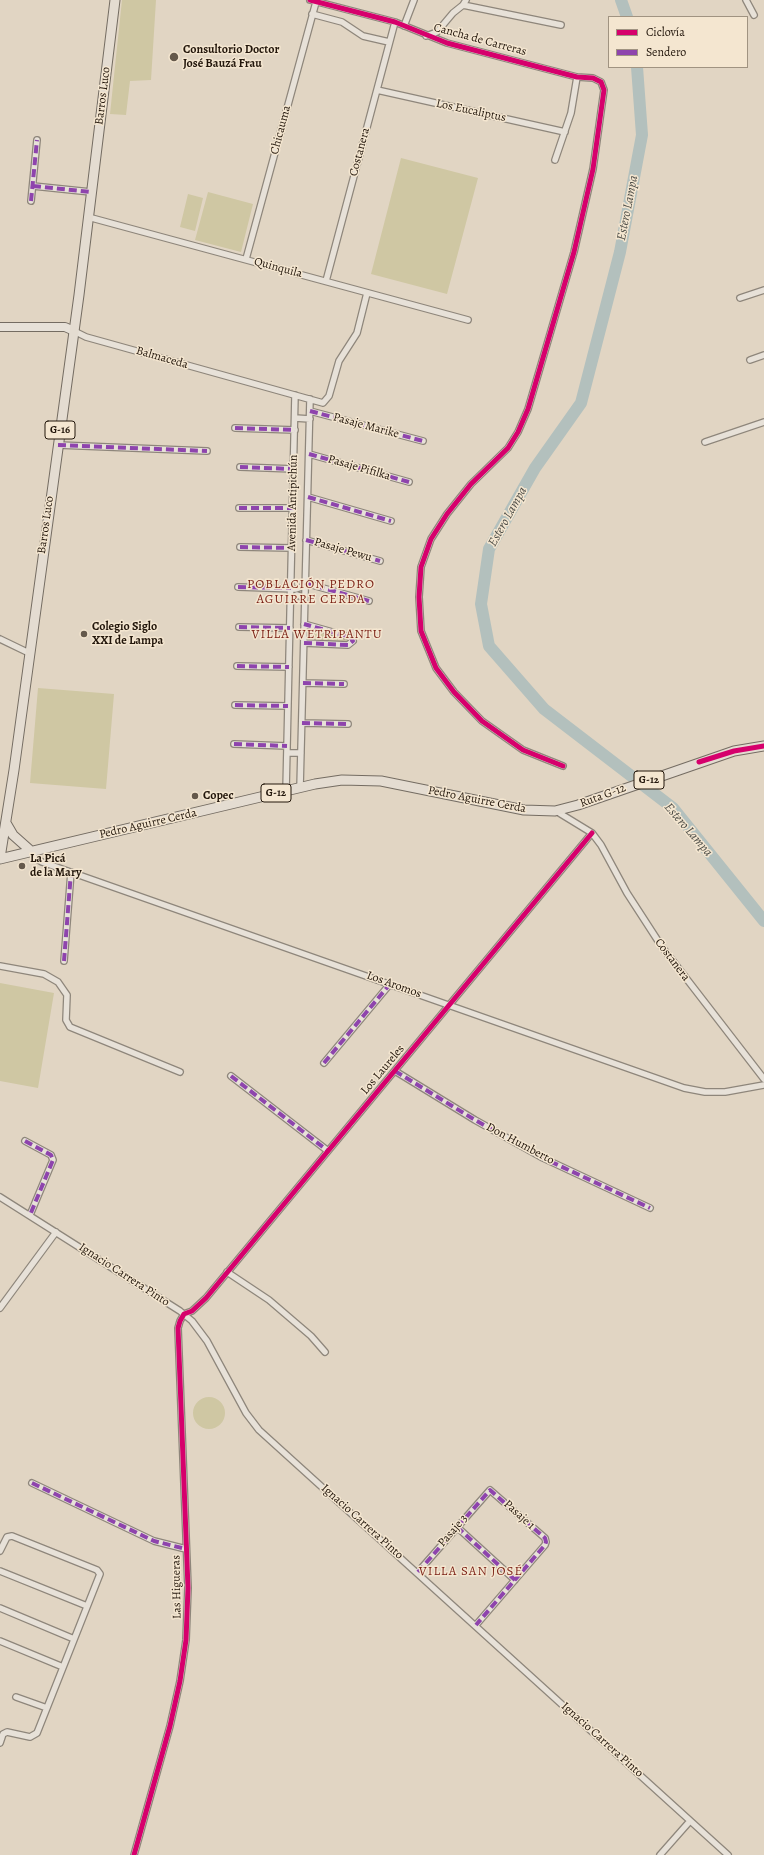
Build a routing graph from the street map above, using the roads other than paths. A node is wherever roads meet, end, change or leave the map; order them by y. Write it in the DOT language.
graph roads {
  1 [pos="115,0"];
  2 [pos="414,0"];
  3 [pos="746,0"];
  4 [pos="313,1"];
  5 [pos="464,3"];
  6 [pos="312,14"];
  7 [pos="754,16"];
  8 [pos="395,22"];
  9 [pos="561,25"];
  10 [pos="404,26"];
  11 [pos="426,36"];
  12 [pos="390,42"];
  13 [pos="577,77"];
  14 [pos="377,90"];
  15 [pos="566,132"];
  16 [pos="37,140"];
  17 [pos="555,160"];
  18 [pos="32,186"];
  19 [pos="91,192"];
  20 [pos="31,201"];
  21 [pos="88,217"];
  22 [pos="246,259"];
  23 [pos="326,281"];
  24 [pos="764,290"];
  25 [pos="367,293"];
  26 [pos="740,298"];
  27 [pos="468,320"];
  28 [pos="0,327"];
  29 [pos="74,330"];
  30 [pos="764,355"];
  31 [pos="750,360"];
  32 [pos="295,395"];
  33 [pos="310,399"];
  34 [pos="310,411"];
  35 [pos="295,418"];
  36 [pos="310,419"];
  37 [pos="764,422"];
  38 [pos="235,428"];
  39 [pos="295,430"];
  40 [pos="423,441"];
  41 [pos="705,442"];
  42 [pos="58,446"];
  43 [pos="207,451"];
  44 [pos="309,454"];
  45 [pos="240,468"];
  46 [pos="294,469"];
  47 [pos="409,482"];
  48 [pos="308,497"];
  49 [pos="239,508"];
  50 [pos="293,508"];
  51 [pos="391,521"];
  52 [pos="306,540"];
  53 [pos="240,547"];
  54 [pos="292,548"];
  55 [pos="380,561"];
  56 [pos="305,585"];
  57 [pos="238,587"];
  58 [pos="291,588"];
  59 [pos="290,598"];
  60 [pos="305,598"];
  61 [pos="369,601"];
  62 [pos="304,624"];
  63 [pos="239,627"];
  64 [pos="290,628"];
  65 [pos="0,639"];
  66 [pos="304,644"];
  67 [pos="29,653"];
  68 [pos="237,666"];
  69 [pos="289,667"];
  70 [pos="303,683"];
  71 [pos="344,684"];
  72 [pos="235,705"];
  73 [pos="288,706"];
  74 [pos="302,723"];
  75 [pos="348,724"];
  76 [pos="234,744"];
  77 [pos="287,746"];
  78 [pos="764,746"];
  79 [pos="287,753"];
  80 [pos="301,753"];
  81 [pos="563,766"];
  82 [pos="300,788"];
  83 [pos="286,791"];
  84 [pos="555,811"];
  85 [pos="6,823"];
  86 [pos="592,833"];
  87 [pos="31,851"];
  88 [pos="0,859"];
  89 [pos="71,872"];
  90 [pos="64,961"];
  91 [pos="0,966"];
  92 [pos="390,984"];
  93 [pos="449,1005"];
  94 [pos="324,1063"];
  95 [pos="395,1071"];
  96 [pos="180,1072"];
  97 [pos="231,1076"];
  98 [pos="764,1079"];
  99 [pos="764,1085"];
  100 [pos="25,1141"];
  101 [pos="328,1151"];
  102 [pos="0,1197"];
  103 [pos="650,1208"];
  104 [pos="30,1215"];
  105 [pos="56,1232"];
  106 [pos="227,1272"];
  107 [pos="0,1308"];
  108 [pos="184,1314"];
  109 [pos="325,1352"];
  110 [pos="32,1483"];
  111 [pos="490,1490"];
  112 [pos="457,1527"];
  113 [pos="183,1548"];
  114 [pos="0,1551"];
  115 [pos="0,1571"];
  116 [pos="418,1572"];
  117 [pos="515,1580"];
  118 [pos="87,1606"];
  119 [pos="0,1608"];
  120 [pos="476,1626"];
  121 [pos="74,1639"];
  122 [pos="0,1641"];
  123 [pos="63,1668"];
  124 [pos="16,1697"];
  125 [pos="47,1708"];
  126 [pos="0,1743"];
  127 [pos="690,1821"];
  128 [pos="134,1855"];
  129 [pos="660,1855"];
  130 [pos="728,1855"];
  1 -- 19 [label="main road, Barros Luco / G-16"];
  2 -- 10 [label="street"];
  3 -- 7 [label="street"];
  4 -- 6 [label="street, Chicauma"];
  4 -- 8 [label="street, Cancha de Carreras"];
  5 -- 9 [label="street"];
  5 -- 11 [label="street"];
  6 -- 12 [label="street"];
  6 -- 22 [label="street, Chicauma"];
  8 -- 10 [label="street, Cancha de Carreras"];
  8 -- 12 [label="street, Costanera"];
  10 -- 11 [label="street, Cancha de Carreras"];
  11 -- 13 [label="street, Cancha de Carreras"];
  12 -- 14 [label="street, Costanera"];
  13 -- 15 [label="street"];
  13 -- 81 [label="street, Cancha de Carreras"];
  14 -- 15 [label="street, Los Eucaliptus"];
  14 -- 23 [label="street, Costanera"];
  15 -- 17 [label="street"];
  16 -- 18 [label="street"];
  18 -- 19 [label="street"];
  18 -- 20 [label="street"];
  19 -- 21 [label="main road, Barros Luco / G-16"];
  21 -- 22 [label="street, Quinquila"];
  21 -- 29 [label="main road, Barros Luco / G-16"];
  22 -- 23 [label="street, Quinquila"];
  23 -- 25 [label="street, Quinquila"];
  24 -- 26 [label="street"];
  25 -- 27 [label="street, Quinquila"];
  25 -- 33 [label="street, Balmaceda"];
  28 -- 29 [label="street, Balmaceda"];
  29 -- 32 [label="street, Balmaceda"];
  29 -- 42 [label="main road, Barros Luco / G-16"];
  30 -- 31 [label="street"];
  32 -- 33 [label="street, Balmaceda"];
  32 -- 35 [label="street, Avenida Antipichún"];
  33 -- 34 [label="street, Avenida Antipichún"];
  34 -- 36 [label="street, Avenida Antipichún"];
  34 -- 40 [label="street, Pasaje Marike"];
  35 -- 36 [label="street"];
  35 -- 39 [label="street, Avenida Antipichún"];
  36 -- 44 [label="street, Avenida Antipichún"];
  37 -- 41 [label="street"];
  38 -- 39 [label="street"];
  39 -- 46 [label="street, Avenida Antipichún"];
  42 -- 43 [label="street"];
  42 -- 67 [label="main road, Barros Luco / G-16"];
  44 -- 47 [label="street, Pasaje Pifilka"];
  44 -- 48 [label="street, Avenida Antipichún"];
  45 -- 46 [label="street"];
  46 -- 50 [label="street, Avenida Antipichún"];
  48 -- 51 [label="street"];
  48 -- 52 [label="street, Avenida Antipichún"];
  49 -- 50 [label="street"];
  50 -- 54 [label="street, Avenida Antipichún"];
  52 -- 55 [label="street, Pasaje Pewu"];
  52 -- 56 [label="street, Avenida Antipichún"];
  53 -- 54 [label="street"];
  54 -- 58 [label="street, Avenida Antipichún"];
  56 -- 58 [label="street"];
  56 -- 60 [label="street, Avenida Antipichún"];
  56 -- 61 [label="street"];
  57 -- 58 [label="street"];
  58 -- 59 [label="street, Avenida Antipichún"];
  59 -- 60 [label="street"];
  59 -- 64 [label="street, Avenida Antipichún"];
  60 -- 62 [label="street, Avenida Antipichún"];
  62 -- 66 [label="street, Avenida Antipichún"];
  62 -- 66 [label="street"];
  63 -- 64 [label="street"];
  64 -- 69 [label="street, Avenida Antipichún"];
  65 -- 67 [label="street"];
  66 -- 70 [label="street, Avenida Antipichún"];
  67 -- 85 [label="main road, Barros Luco / G-16"];
  68 -- 69 [label="street"];
  69 -- 73 [label="street, Avenida Antipichún"];
  70 -- 71 [label="street"];
  70 -- 74 [label="street, Avenida Antipichún"];
  72 -- 73 [label="street"];
  73 -- 77 [label="street, Avenida Antipichún"];
  74 -- 75 [label="street"];
  74 -- 80 [label="street, Avenida Antipichún"];
  76 -- 77 [label="street"];
  77 -- 79 [label="street, Avenida Antipichún"];
  78 -- 84 [label="main road, Ruta G-12 / G-12"];
  79 -- 80 [label="street"];
  79 -- 83 [label="street, Avenida Antipichún"];
  80 -- 82 [label="street, Avenida Antipichún"];
  82 -- 83 [label="main road, Pedro Aguirre Cerda / G-12"];
  82 -- 84 [label="main road, Pedro Aguirre Cerda / G-12"];
  83 -- 87 [label="main road, Pedro Aguirre Cerda / G-12"];
  84 -- 86 [label="street"];
  85 -- 87 [label="main road"];
  85 -- 88 [label="main road, Barros Luco / G-16"];
  86 -- 93 [label="street, Los Laureles"];
  86 -- 98 [label="street, Costanera"];
  87 -- 88 [label="main road, Pedro Aguirre Cerda / G-12"];
  87 -- 89 [label="street, Los Aromos"];
  89 -- 90 [label="street"];
  89 -- 92 [label="street, Los Aromos"];
  91 -- 96 [label="street"];
  92 -- 93 [label="street, Los Aromos"];
  92 -- 94 [label="street"];
  93 -- 95 [label="street, Los Laureles"];
  93 -- 99 [label="street, Los Aromos"];
  95 -- 101 [label="street, Los Laureles"];
  95 -- 103 [label="street, Don Humberto"];
  97 -- 101 [label="street"];
  100 -- 104 [label="street"];
  101 -- 106 [label="street, Los Laureles"];
  102 -- 104 [label="street, Ignacio Carrera Pinto"];
  104 -- 105 [label="street, Ignacio Carrera Pinto"];
  105 -- 107 [label="street"];
  105 -- 108 [label="street, Ignacio Carrera Pinto"];
  106 -- 108 [label="street, Los Laureles"];
  106 -- 109 [label="street"];
  108 -- 113 [label="street, Las Higueras"];
  108 -- 116 [label="street, Ignacio Carrera Pinto"];
  110 -- 113 [label="street"];
  111 -- 112 [label="street, Pasaje 3"];
  111 -- 117 [label="street, Pasaje 1"];
  112 -- 116 [label="street, Pasaje 3"];
  112 -- 117 [label="street"];
  113 -- 128 [label="street, Las Higueras"];
  114 -- 118 [label="street"];
  115 -- 118 [label="street"];
  116 -- 120 [label="street, Ignacio Carrera Pinto"];
  117 -- 120 [label="street"];
  118 -- 121 [label="street"];
  119 -- 121 [label="street"];
  120 -- 127 [label="street, Ignacio Carrera Pinto"];
  121 -- 123 [label="street"];
  122 -- 123 [label="street"];
  123 -- 125 [label="street"];
  124 -- 125 [label="street"];
  125 -- 126 [label="street"];
  127 -- 129 [label="street"];
  127 -- 130 [label="street, Ignacio Carrera Pinto"];
}
